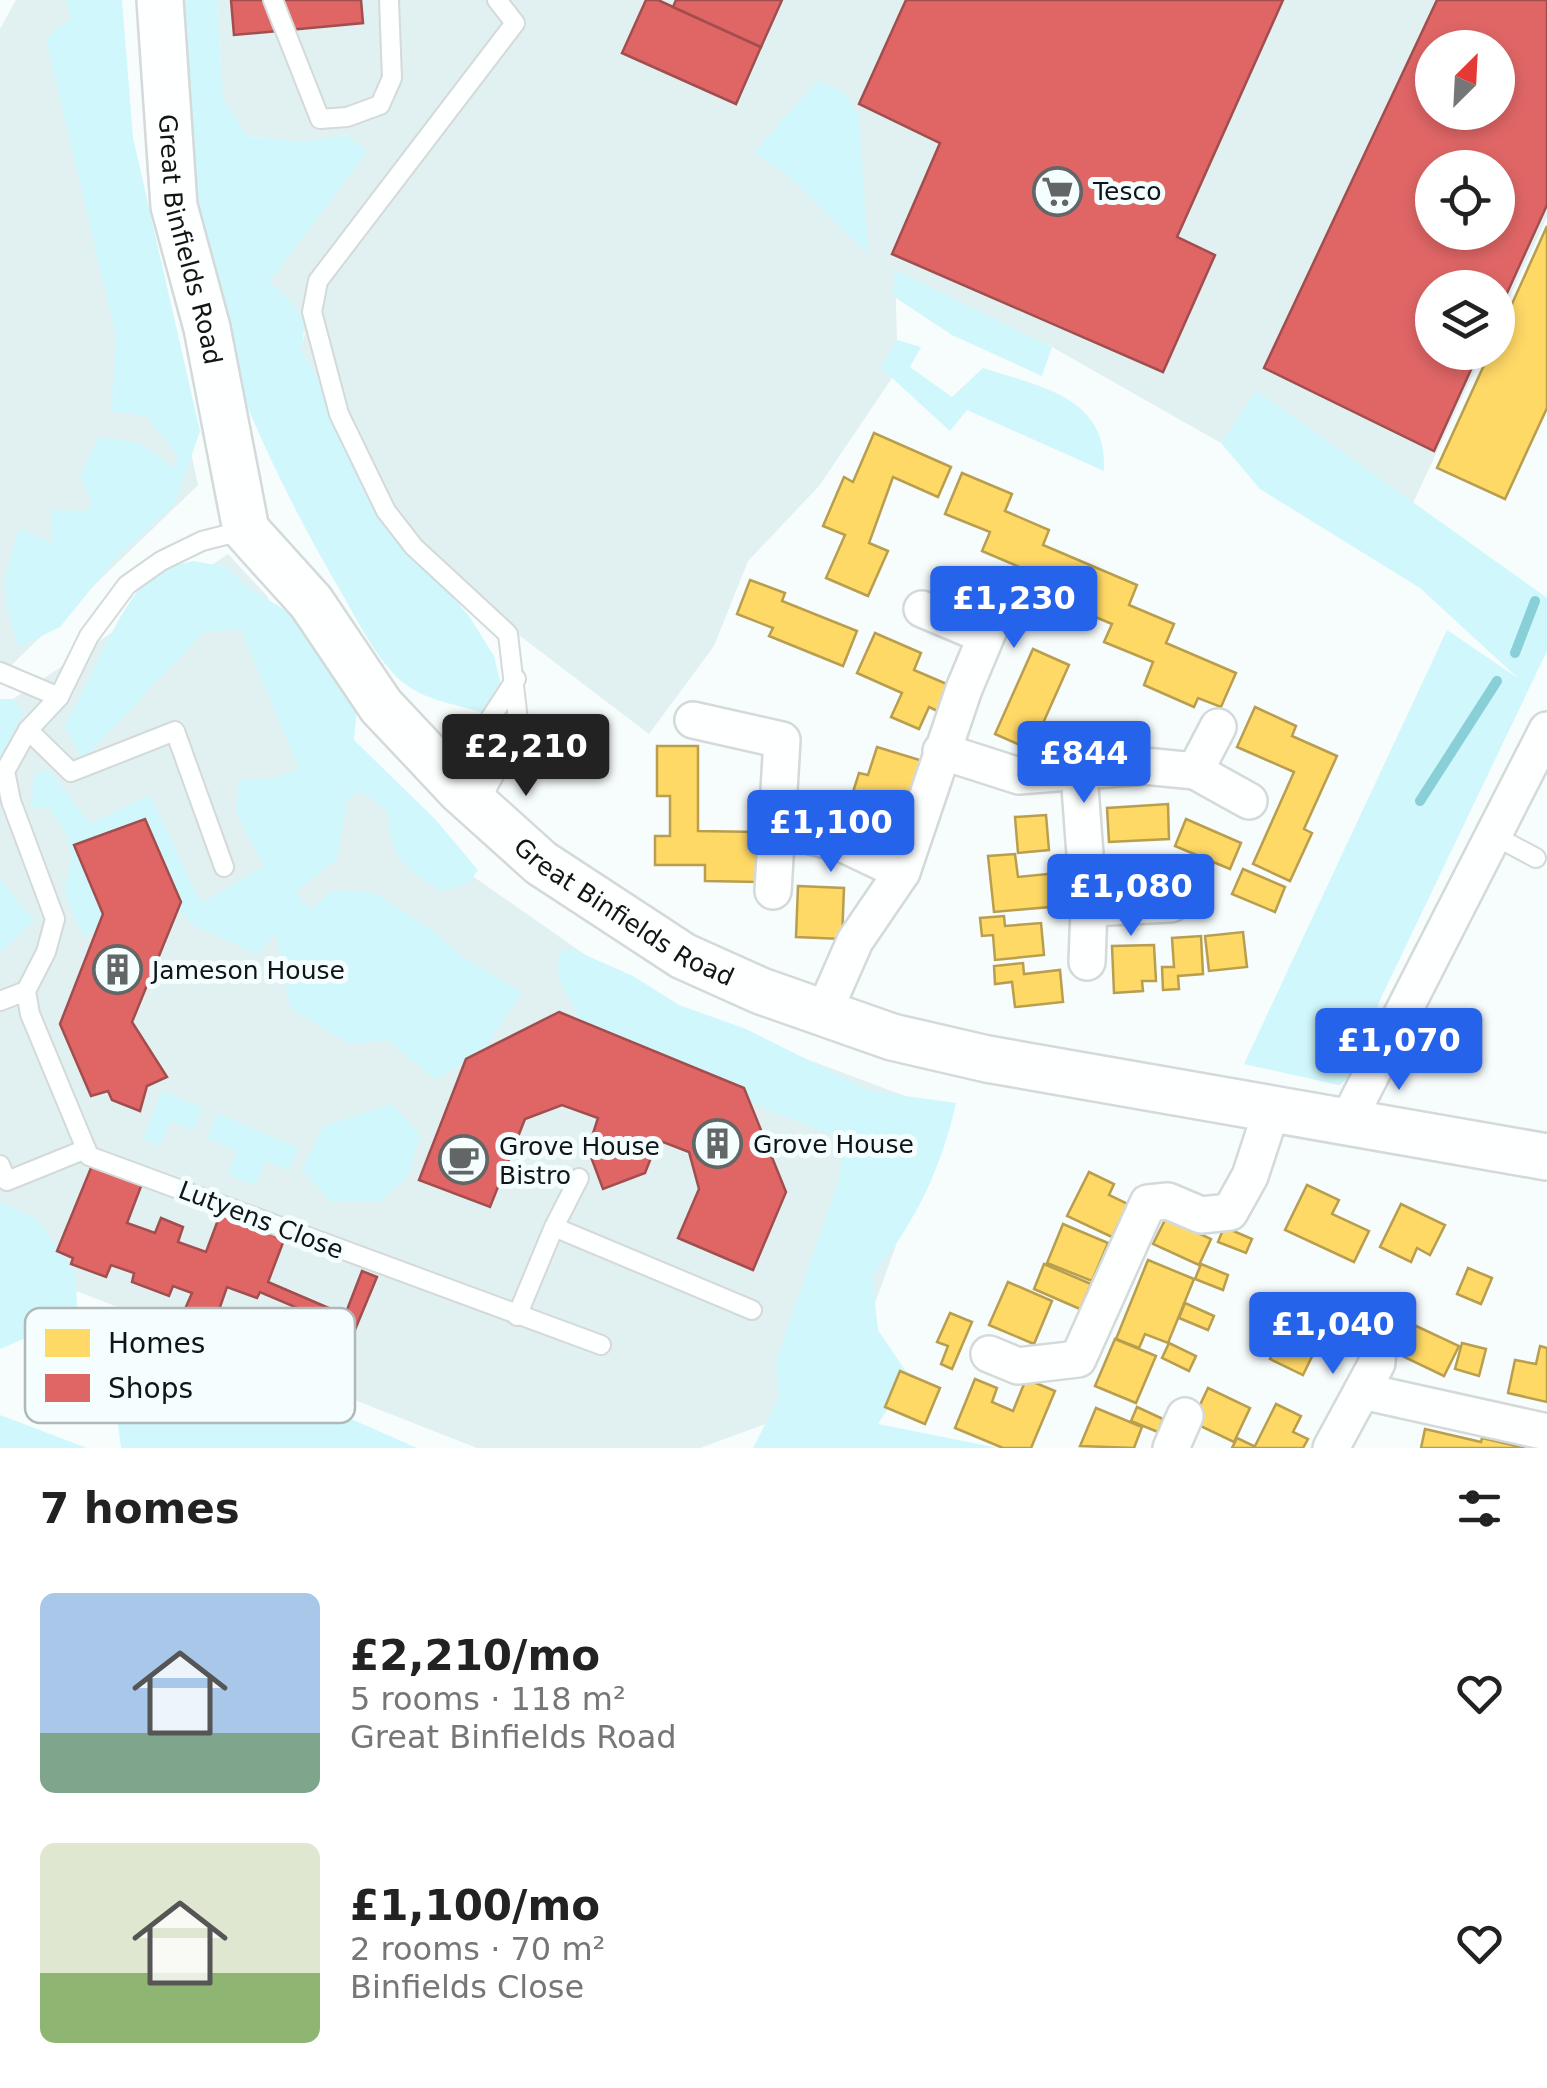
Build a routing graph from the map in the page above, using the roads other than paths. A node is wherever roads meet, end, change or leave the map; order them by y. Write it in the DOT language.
graph roads {
  1 [pos="160,0"];
  2 [pos="273,0"];
  3 [pos="388,0"];
  4 [pos="497,0"];
  5 [pos="246,530"];
  6 [pos="1006,588"];
  7 [pos="922,609"];
  8 [pos="986,636"];
  9 [pos="0,672"];
  10 [pos="516,678"];
  11 [pos="59,697"];
  12 [pos="693,720"];
  13 [pos="1218,728"];
  14 [pos="28,730"];
  15 [pos="1547,730"];
  16 [pos="941,751"];
  17 [pos="432,760"];
  18 [pos="1194,771"];
  19 [pos="1078,774"];
  20 [pos="1249,801"];
  21 [pos="478,806"];
  22 [pos="778,828"];
  23 [pos="1493,835"];
  24 [pos="1536,858"];
  25 [pos="224,867"];
  26 [pos="902,872"];
  27 [pos="773,891"];
  28 [pos="1171,904"];
  29 [pos="1088,908"];
  30 [pos="1088,962"];
  31 [pos="26,991"];
  32 [pos="0,1000"];
  33 [pos="823,1014"];
  34 [pos="1272,1109"];
  35 [pos="1348,1122"];
  36 [pos="86,1149"];
  37 [pos="1547,1158"];
  38 [pos="0,1165"];
  39 [pos="580,1178"];
  40 [pos="554,1227"];
  41 [pos="752,1310"];
  42 [pos="518,1316"];
  43 [pos="1379,1317"];
  44 [pos="600,1345"];
  45 [pos="989,1354"];
  46 [pos="1362,1391"];
  47 [pos="1547,1432"];
  48 [pos="1331,1448"];
  1 -- 5 [label="street, Great Binfields Road"];
  2 -- 3 [label="lane"];
  4 -- 10 [label="lane"];
  5 -- 11 [label="lane"];
  5 -- 17 [label="street, Great Binfields Road"];
  6 -- 8 [label="street"];
  7 -- 8 [label="street"];
  8 -- 16 [label="street"];
  9 -- 11 [label="lane"];
  10 -- 17 [label="lane"];
  10 -- 21 [label="lane"];
  11 -- 14 [label="lane"];
  12 -- 22 [label="street"];
  13 -- 18 [label="street"];
  14 -- 25 [label="lane"];
  14 -- 31 [label="lane"];
  15 -- 23 [label="street"];
  16 -- 19 [label="street"];
  16 -- 26 [label="street"];
  17 -- 21 [label="street, Great Binfields Road"];
  18 -- 19 [label="street"];
  18 -- 20 [label="street"];
  19 -- 29 [label="street"];
  21 -- 33 [label="street, Great Binfields Road"];
  22 -- 26 [label="street"];
  22 -- 27 [label="street"];
  23 -- 24 [label="lane"];
  23 -- 35 [label="street"];
  26 -- 33 [label="street"];
  28 -- 29 [label="street"];
  29 -- 30 [label="street"];
  31 -- 32 [label="lane"];
  31 -- 36 [label="lane"];
  33 -- 34 [label="street, Great Binfields Road"];
  34 -- 35 [label="street, Great Binfields Road"];
  34 -- 45 [label="street"];
  35 -- 37 [label="street, Great Binfields Road"];
  36 -- 38 [label="lane"];
  36 -- 42 [label="lane, Lutyens Close"];
  39 -- 40 [label="lane"];
  40 -- 41 [label="lane"];
  40 -- 42 [label="lane"];
  42 -- 44 [label="lane, Lutyens Close"];
  43 -- 46 [label="street"];
  46 -- 47 [label="street"];
  46 -- 48 [label="street"];
}
